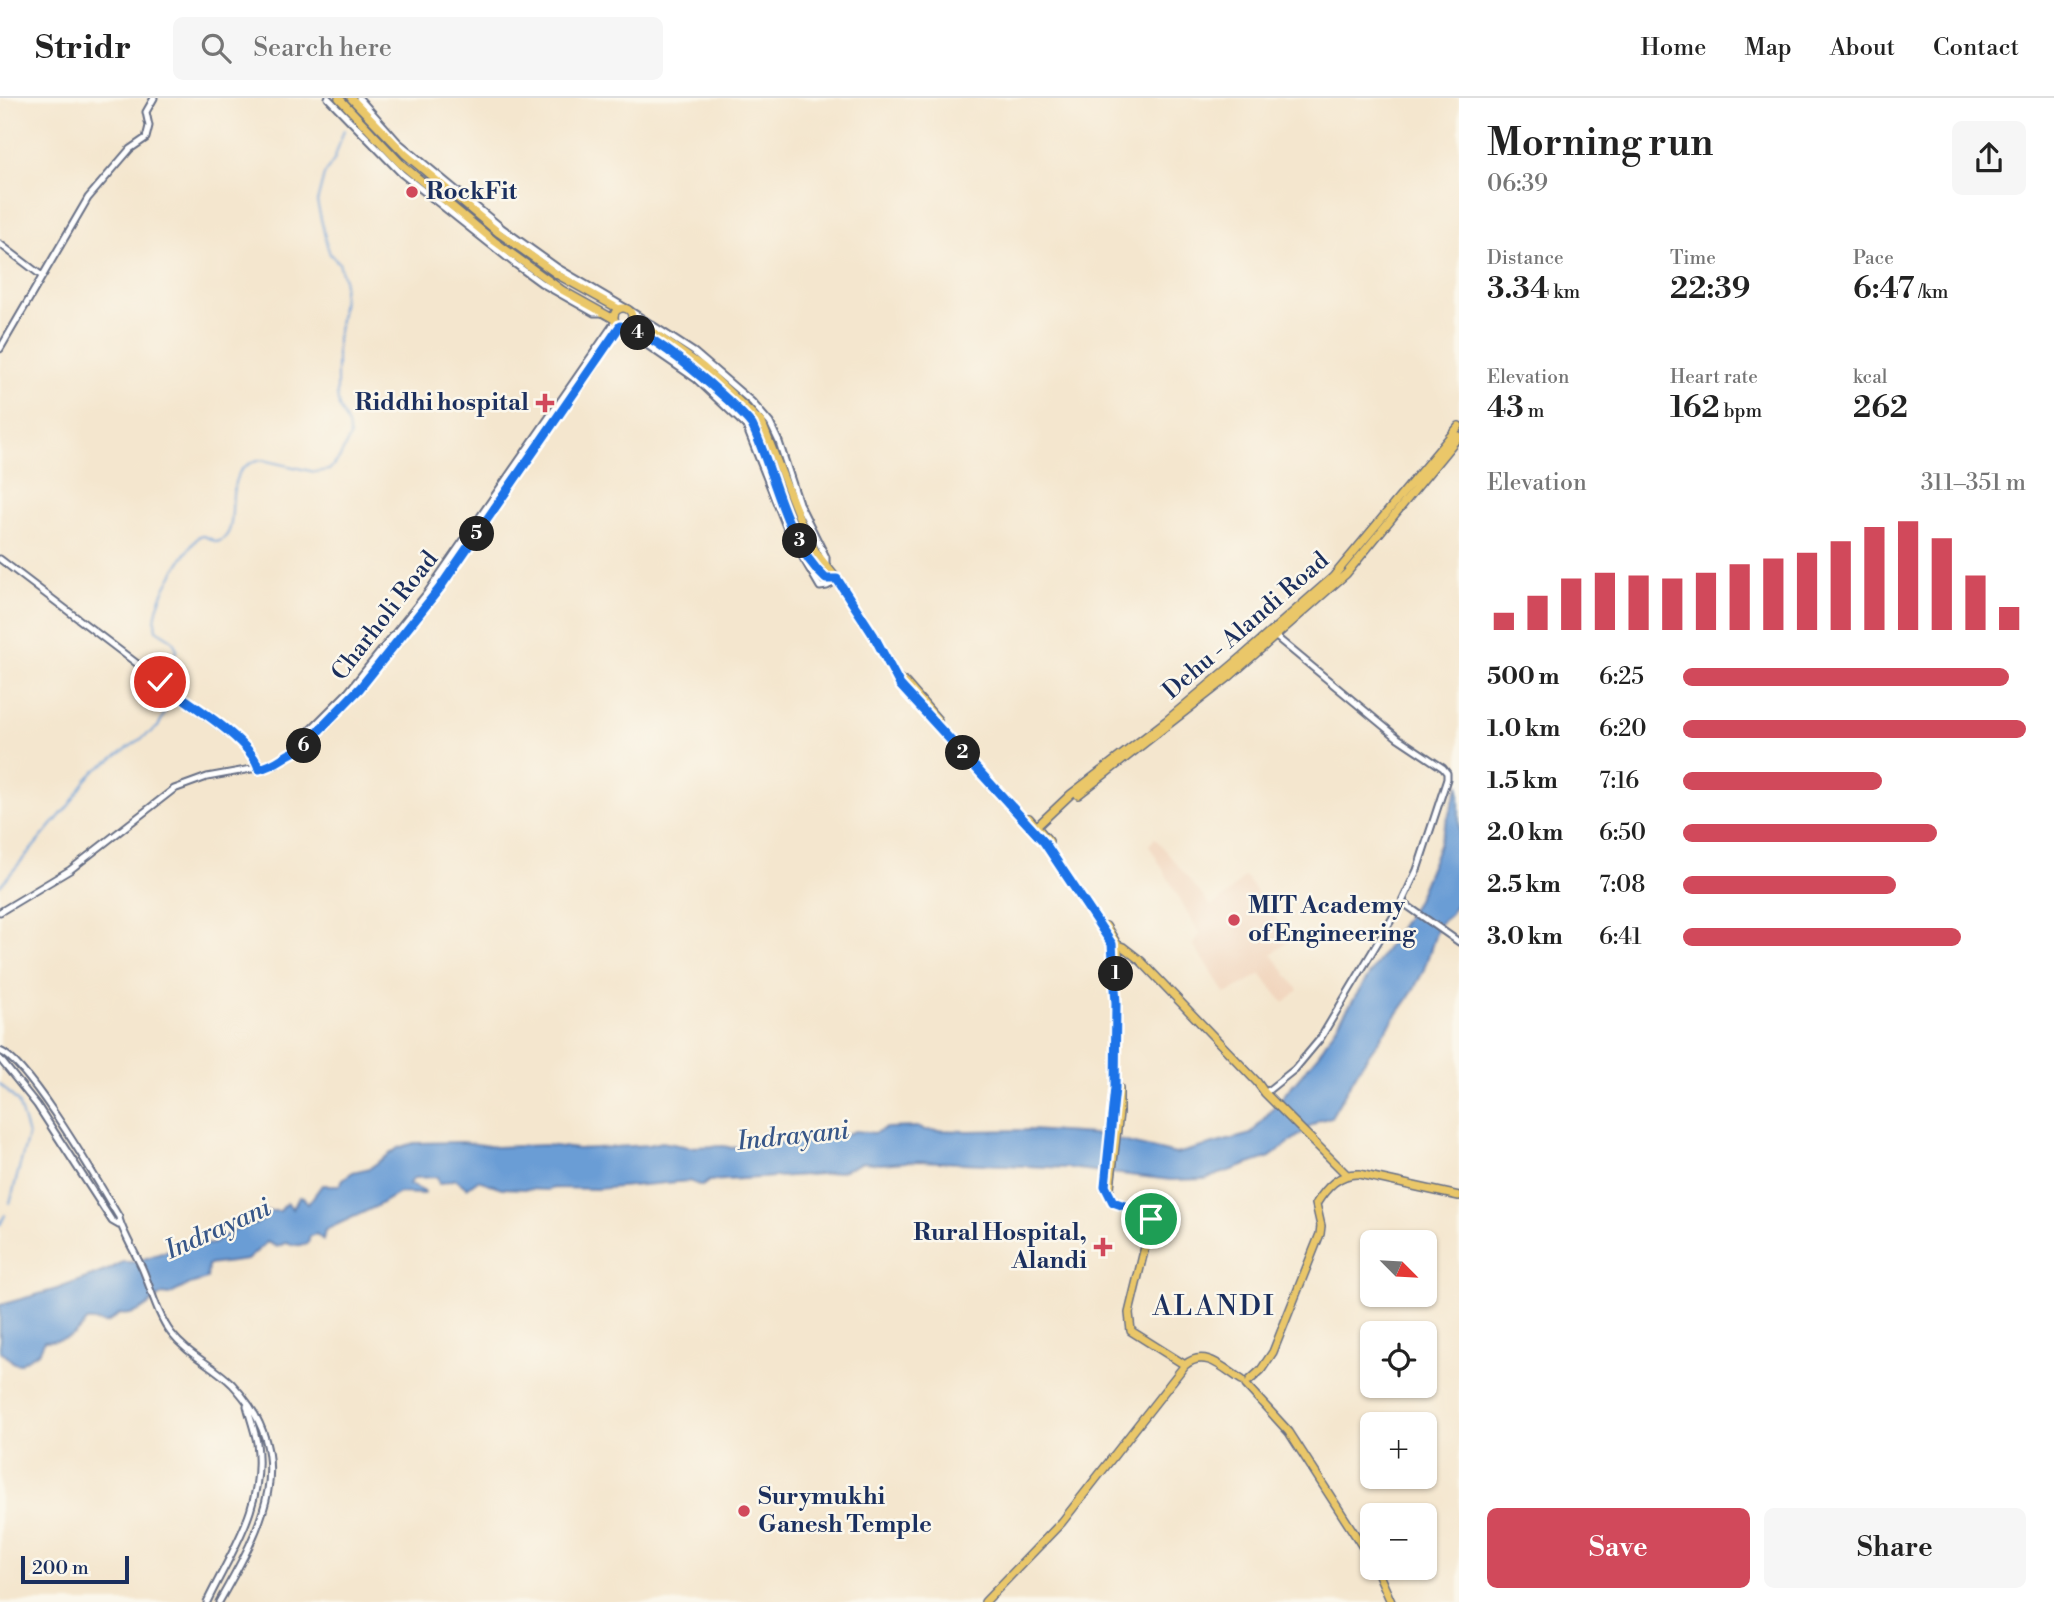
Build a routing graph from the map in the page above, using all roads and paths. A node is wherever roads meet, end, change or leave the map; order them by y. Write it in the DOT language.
graph roads {
  1 [pos="154,98"];
  2 [pos="328,98"];
  3 [pos="339,98"];
  4 [pos="351,98"];
  5 [pos="359,98"];
  6 [pos="0,244"];
  7 [pos="42,276"];
  8 [pos="620,309"];
  9 [pos="603,313"];
  10 [pos="632,317"];
  11 [pos="622,325"];
  12 [pos="0,349"];
  13 [pos="1459,426"];
  14 [pos="1459,436"];
  15 [pos="0,559"];
  16 [pos="826,565"];
  17 [pos="838,580"];
  18 [pos="1275,636"];
  19 [pos="259,769"];
  20 [pos="1037,829"];
  21 [pos="1404,903"];
  22 [pos="0,912"];
  23 [pos="1459,942"];
  24 [pos="1114,944"];
  25 [pos="0,1051"];
  26 [pos="0,1059"];
  27 [pos="1264,1092"];
  28 [pos="1346,1174"];
  29 [pos="1459,1196"];
  30 [pos="120,1226"];
  31 [pos="1185,1365"];
  32 [pos="1246,1382"];
  33 [pos="246,1403"];
  34 [pos="249,1517"];
  35 [pos="261,1522"];
  36 [pos="1360,1542"];
  37 [pos="238,1544"];
  38 [pos="248,1550"];
  39 [pos="1381,1580"];
  40 [pos="207,1602"];
  41 [pos="219,1602"];
  42 [pos="985,1602"];
  43 [pos="1391,1602"];
  1 -- 7 [label="street"];
  2 -- 9 [label="street"];
  3 -- 9 [label="main road"];
  4 -- 8 [label="main road"];
  5 -- 16 [label="street"];
  6 -- 7 [label="street"];
  7 -- 12 [label="street"];
  8 -- 10 [label="main road"];
  8 -- 11 [label="main road"];
  9 -- 11 [label="main road"];
  10 -- 11 [label="main road"];
  10 -- 16 [label="main road"];
  11 -- 17 [label="main road"];
  11 -- 19 [label="street, Charholi Road"];
  13 -- 20 [label="main road, Dehu - Alandi Road"];
  14 -- 18 [label="main road, Dehu - Alandi Road"];
  15 -- 19 [label="street"];
  16 -- 17 [label="main road"];
  17 -- 20 [label="main road"];
  18 -- 20 [label="main road, Dehu - Alandi Road"];
  18 -- 21 [label="street"];
  19 -- 22 [label="street, Charholi Road"];
  20 -- 24 [label="main road"];
  20 -- 24 [label="main road"];
  21 -- 23 [label="street"];
  21 -- 27 [label="street"];
  24 -- 27 [label="main road"];
  24 -- 31 [label="main road"];
  25 -- 30 [label="street"];
  26 -- 30 [label="street"];
  27 -- 28 [label="main road"];
  28 -- 29 [label="main road"];
  28 -- 32 [label="main road"];
  30 -- 33 [label="street"];
  31 -- 32 [label="main road"];
  31 -- 42 [label="main road"];
  32 -- 36 [label="main road"];
  33 -- 34 [label="street"];
  33 -- 35 [label="street"];
  34 -- 35 [label="street"];
  34 -- 37 [label="street"];
  35 -- 38 [label="street"];
  37 -- 38 [label="street"];
  37 -- 40 [label="street"];
  38 -- 41 [label="street"];
  39 -- 43 [label="main road"];
}
